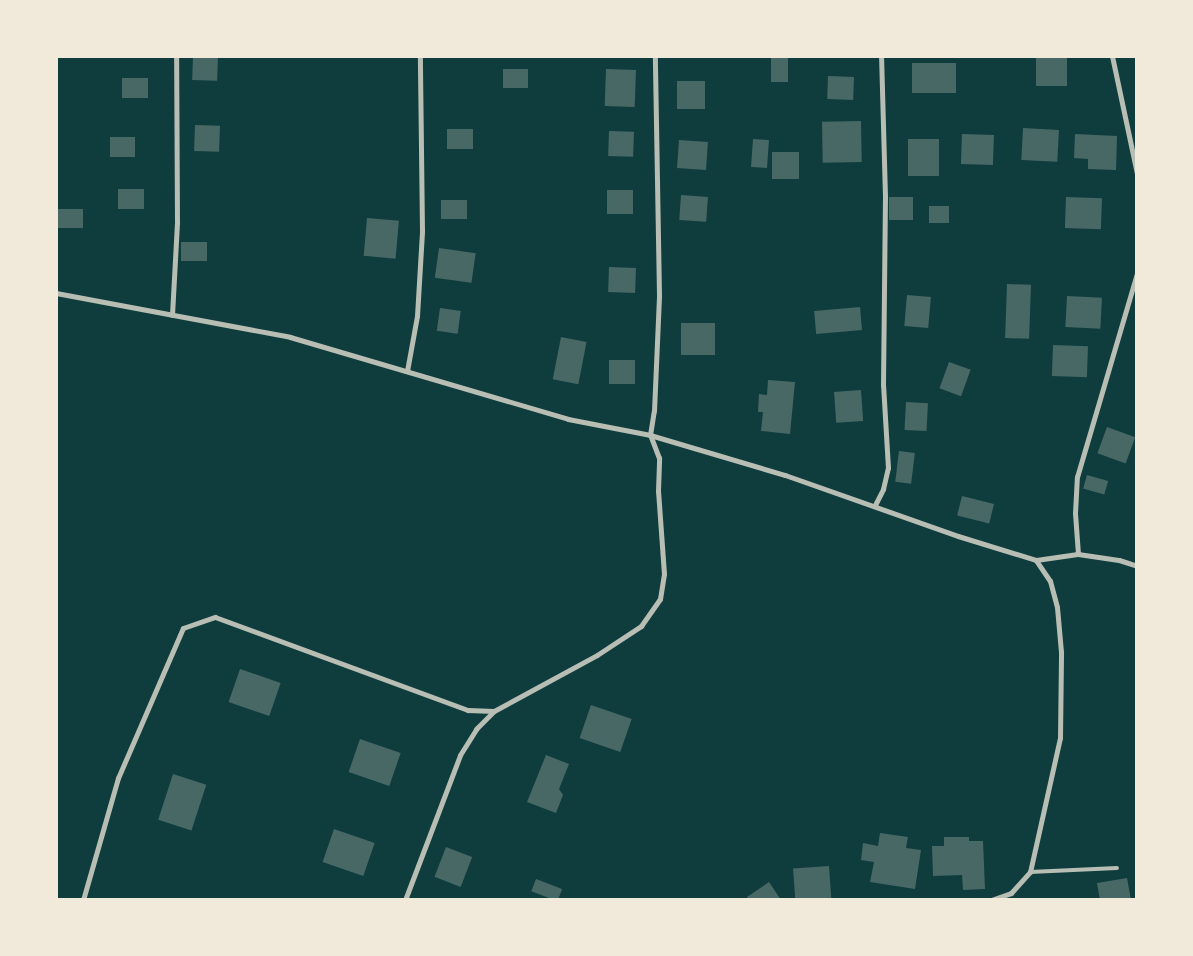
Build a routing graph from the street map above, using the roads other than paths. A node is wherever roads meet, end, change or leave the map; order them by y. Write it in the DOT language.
graph roads {
  1 [pos="176,56"];
  2 [pos="420,56"];
  3 [pos="655,56"];
  4 [pos="881,56"];
  5 [pos="1112,56"];
  6 [pos="1137,174"];
  7 [pos="1137,273"];
  8 [pos="56,294"];
  9 [pos="172,314"];
  10 [pos="407,371"];
  11 [pos="650,435"];
  12 [pos="875,505"];
  13 [pos="1078,554"];
  14 [pos="1036,560"];
  15 [pos="1137,566"];
  16 [pos="494,711"];
  17 [pos="1117,868"];
  18 [pos="1030,872"];
  19 [pos="83,900"];
  20 [pos="405,900"];
  21 [pos="991,900"];
  1 -- 9 [label="street"];
  2 -- 10 [label="street"];
  3 -- 11 [label="street"];
  4 -- 12 [label="street"];
  5 -- 6 [label="street"];
  7 -- 13 [label="street"];
  8 -- 9 [label="street"];
  9 -- 10 [label="street"];
  10 -- 11 [label="street"];
  11 -- 12 [label="street"];
  11 -- 16 [label="street"];
  12 -- 14 [label="street"];
  13 -- 14 [label="street"];
  13 -- 15 [label="street"];
  14 -- 18 [label="street"];
  16 -- 19 [label="street"];
  16 -- 20 [label="street"];
  17 -- 18 [label="lane"];
  18 -- 21 [label="street"];
}
